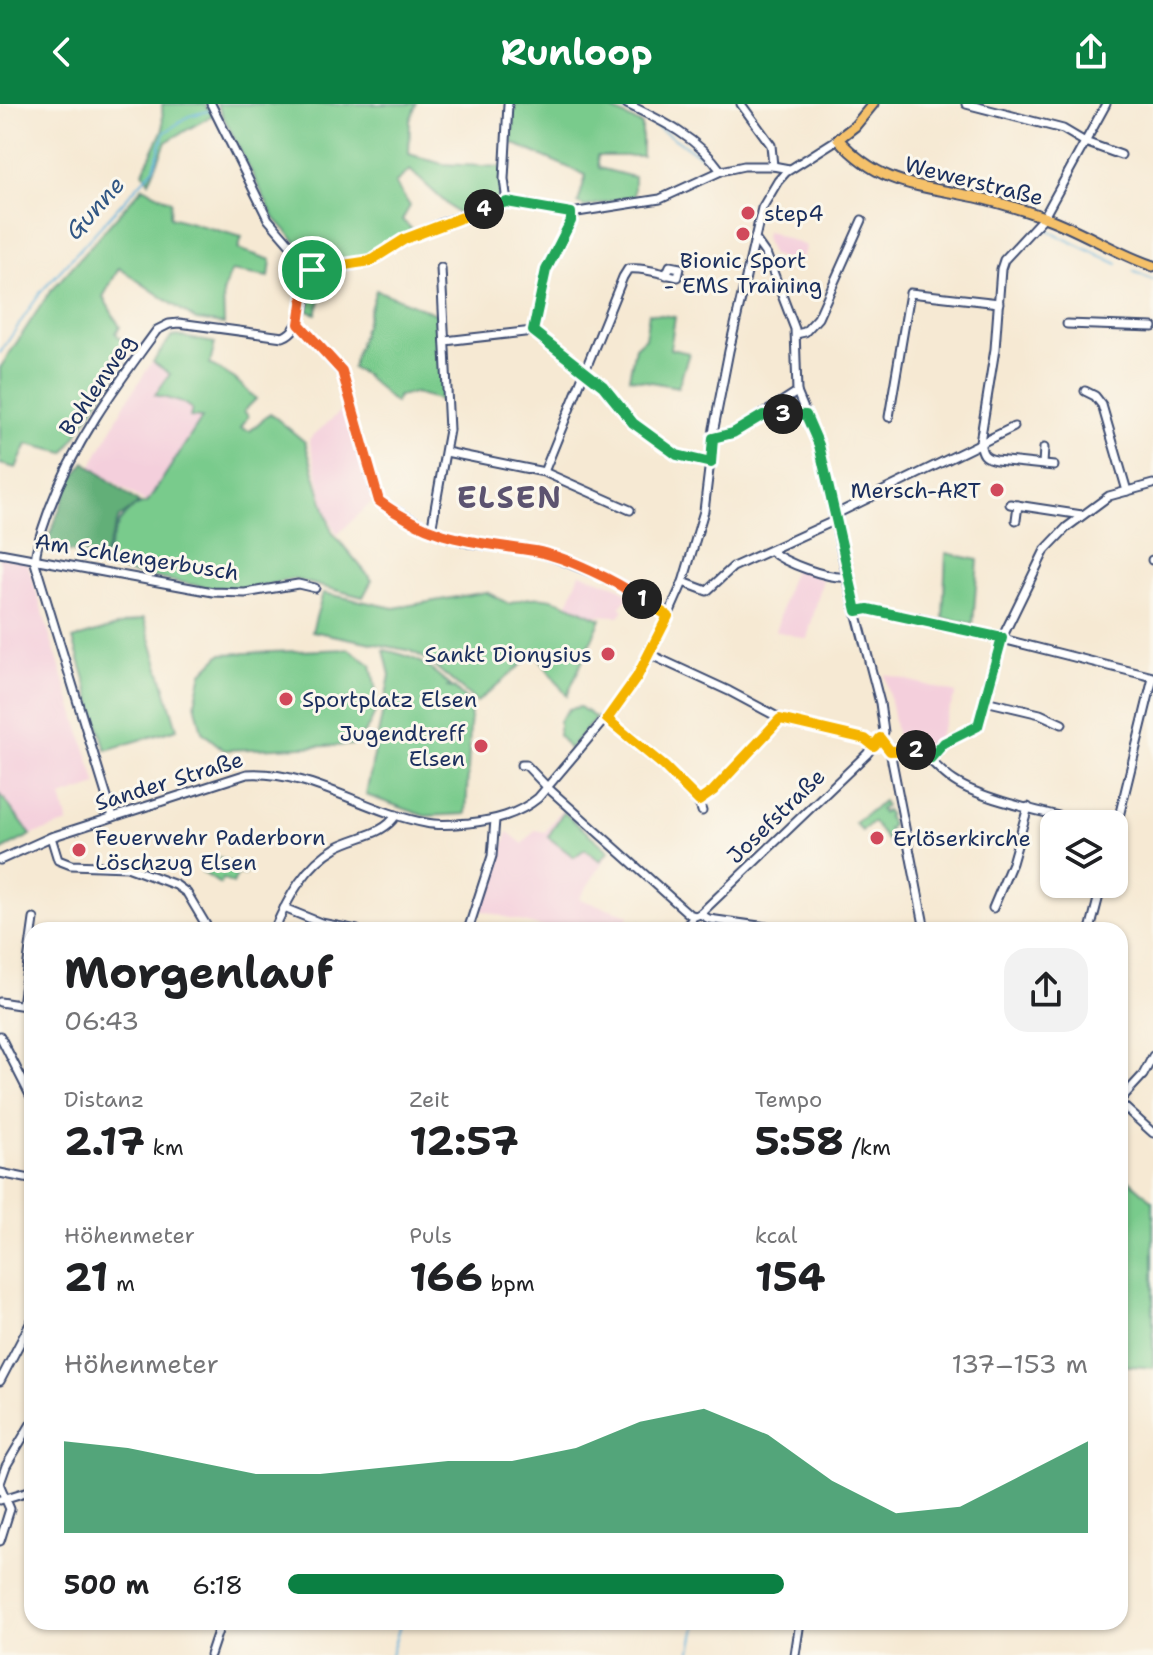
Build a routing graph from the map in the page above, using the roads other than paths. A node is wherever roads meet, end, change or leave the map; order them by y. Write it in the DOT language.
graph roads {
  1 [pos="508,104"];
  2 [pos="627,104"];
  3 [pos="653,104"];
  4 [pos="741,104"];
  5 [pos="873,104"];
  6 [pos="966,104"];
  7 [pos="1012,104"];
  8 [pos="1106,104"];
  9 [pos="213,107"];
  10 [pos="1011,113"];
  11 [pos="648,114"];
  12 [pos="838,139"];
  13 [pos="1085,142"];
  14 [pos="1121,155"];
  15 [pos="773,166"];
  16 [pos="789,169"];
  17 [pos="721,171"];
  18 [pos="507,202"];
  19 [pos="571,213"];
  20 [pos="1044,217"];
  21 [pos="862,220"];
  22 [pos="755,239"];
  23 [pos="1153,266"];
  24 [pos="441,268"];
  25 [pos="307,270"];
  26 [pos="666,275"];
  27 [pos="912,281"];
  28 [pos="910,293"];
  29 [pos="999,303"];
  30 [pos="299,324"];
  31 [pos="1067,324"];
  32 [pos="1092,326"];
  33 [pos="1153,327"];
  34 [pos="533,331"];
  35 [pos="796,334"];
  36 [pos="1092,337"];
  37 [pos="445,341"];
  38 [pos="585,371"];
  39 [pos="1085,391"];
  40 [pos="797,392"];
  41 [pos="763,415"];
  42 [pos="806,415"];
  43 [pos="889,417"];
  44 [pos="1014,427"];
  45 [pos="713,438"];
  46 [pos="980,442"];
  47 [pos="1044,448"];
  48 [pos="446,452"];
  49 [pos="711,463"];
  50 [pos="1043,464"];
  51 [pos="1054,466"];
  52 [pos="544,472"];
  53 [pos="1153,484"];
  54 [pos="1127,491"];
  55 [pos="630,510"];
  56 [pos="1082,515"];
  57 [pos="835,518"];
  58 [pos="1016,520"];
  59 [pos="431,531"];
  60 [pos="771,551"];
  61 [pos="0,553"];
  62 [pos="35,559"];
  63 [pos="847,577"];
  64 [pos="683,582"];
  65 [pos="315,588"];
  66 [pos="857,611"];
  67 [pos="668,616"];
  68 [pos="1002,638"];
  69 [pos="649,654"];
  70 [pos="1153,677"];
  71 [pos="985,701"];
  72 [pos="607,719"];
  73 [pos="780,719"];
  74 [pos="1062,724"];
  75 [pos="880,738"];
  76 [pos="874,746"];
  77 [pos="890,751"];
  78 [pos="931,758"];
  79 [pos="521,765"];
  80 [pos="548,788"];
  81 [pos="699,801"];
  82 [pos="1028,807"];
  83 [pos="1040,810"];
  84 [pos="1120,810"];
  85 [pos="702,811"];
  86 [pos="396,815"];
  87 [pos="113,817"];
  88 [pos="495,820"];
  89 [pos="51,837"];
  90 [pos="0,860"];
  91 [pos="1098,898"];
  92 [pos="284,908"];
  93 [pos="993,908"];
  94 [pos="696,915"];
  95 [pos="34,919"];
  96 [pos="34,922"];
  97 [pos="204,922"];
  98 [pos="278,922"];
  99 [pos="319,922"];
  100 [pos="471,922"];
  101 [pos="690,922"];
  102 [pos="731,922"];
  103 [pos="923,922"];
  104 [pos="1092,922"];
  105 [pos="24,991"];
  106 [pos="0,1002"];
  107 [pos="22,1005"];
  108 [pos="0,1036"];
  109 [pos="1153,1056"];
  110 [pos="24,1079"];
  111 [pos="1128,1092"];
  112 [pos="1128,1109"];
  113 [pos="1153,1133"];
  114 [pos="1,1176"];
  115 [pos="24,1177"];
  116 [pos="24,1334"];
  117 [pos="3,1370"];
  118 [pos="0,1381"];
  119 [pos="24,1436"];
  120 [pos="0,1484"];
  121 [pos="24,1493"];
  122 [pos="2,1500"];
  123 [pos="0,1541"];
  124 [pos="218,1630"];
  125 [pos="799,1630"];
  126 [pos="210,1655"];
  127 [pos="795,1655"];
  1 -- 18 [label="street"];
  2 -- 11 [label="street"];
  3 -- 11 [label="street"];
  4 -- 15 [label="street"];
  5 -- 12 [label="main road"];
  6 -- 10 [label="street"];
  7 -- 10 [label="street"];
  8 -- 13 [label="street"];
  9 -- 25 [label="street"];
  10 -- 13 [label="street"];
  11 -- 17 [label="street"];
  12 -- 16 [label="street"];
  12 -- 20 [label="main road, Wewerstraße"];
  13 -- 14 [label="street"];
  13 -- 20 [label="street"];
  15 -- 16 [label="street"];
  15 -- 17 [label="street"];
  16 -- 22 [label="street"];
  17 -- 19 [label="street"];
  18 -- 19 [label="street"];
  18 -- 25 [label="street"];
  19 -- 34 [label="street"];
  20 -- 23 [label="main road, Wewerstraße"];
  20 -- 29 [label="street"];
  21 -- 35 [label="street"];
  22 -- 35 [label="street"];
  22 -- 45 [label="street"];
  24 -- 37 [label="street"];
  25 -- 30 [label="street"];
  26 -- 38 [label="street"];
  27 -- 28 [label="street"];
  28 -- 29 [label="street"];
  28 -- 43 [label="street"];
  29 -- 46 [label="street"];
  30 -- 59 [label="street"];
  30 -- 62 [label="street, Bohlenweg"];
  31 -- 32 [label="street"];
  32 -- 33 [label="street"];
  32 -- 36 [label="street"];
  34 -- 37 [label="street"];
  34 -- 38 [label="street"];
  35 -- 40 [label="street"];
  37 -- 48 [label="street"];
  38 -- 49 [label="street"];
  38 -- 52 [label="street"];
  39 -- 54 [label="street"];
  40 -- 41 [label="street"];
  40 -- 42 [label="street"];
  41 -- 42 [label="street"];
  41 -- 45 [label="street"];
  42 -- 57 [label="street"];
  44 -- 46 [label="street"];
  45 -- 49 [label="street"];
  46 -- 50 [label="street"];
  46 -- 57 [label="street"];
  47 -- 50 [label="street"];
  48 -- 52 [label="street"];
  48 -- 59 [label="street"];
  49 -- 64 [label="street"];
  50 -- 51 [label="street"];
  52 -- 55 [label="street"];
  53 -- 54 [label="street"];
  54 -- 56 [label="street"];
  56 -- 58 [label="street"];
  56 -- 68 [label="street"];
  57 -- 60 [label="street"];
  57 -- 63 [label="street"];
  59 -- 67 [label="street"];
  60 -- 63 [label="street"];
  60 -- 64 [label="street"];
  61 -- 62 [label="street, Am Schlengerbusch"];
  62 -- 65 [label="street, Am Schlengerbusch"];
  62 -- 87 [label="street"];
  63 -- 66 [label="street"];
  64 -- 67 [label="street"];
  66 -- 68 [label="street"];
  66 -- 75 [label="street"];
  67 -- 69 [label="street"];
  68 -- 70 [label="street"];
  68 -- 71 [label="street"];
  69 -- 72 [label="street"];
  69 -- 73 [label="street"];
  70 -- 84 [label="street"];
  71 -- 74 [label="street"];
  71 -- 78 [label="street"];
  72 -- 80 [label="street"];
  72 -- 81 [label="street"];
  73 -- 76 [label="street"];
  73 -- 81 [label="street"];
  75 -- 76 [label="street, Josefstraße"];
  75 -- 77 [label="street"];
  76 -- 94 [label="street, Josefstraße"];
  77 -- 78 [label="street"];
  77 -- 103 [label="street"];
  78 -- 82 [label="street"];
  79 -- 80 [label="street"];
  80 -- 88 [label="street"];
  80 -- 94 [label="street"];
  81 -- 85 [label="street"];
  82 -- 83 [label="street"];
  82 -- 93 [label="street"];
  86 -- 87 [label="street, Sander Straße"];
  86 -- 88 [label="street, Sander Straße"];
  86 -- 92 [label="street"];
  87 -- 89 [label="street, Sander Straße"];
  88 -- 100 [label="street"];
  89 -- 90 [label="street, Sander Straße"];
  89 -- 97 [label="street"];
  91 -- 104 [label="street"];
  92 -- 98 [label="street"];
  92 -- 99 [label="street"];
  94 -- 101 [label="street, Josefstraße"];
  94 -- 102 [label="street"];
  95 -- 96 [label="street"];
  105 -- 107 [label="street"];
  106 -- 107 [label="street"];
  108 -- 110 [label="street"];
  109 -- 111 [label="street"];
  112 -- 113 [label="street"];
  114 -- 115 [label="street"];
  116 -- 117 [label="street"];
  117 -- 118 [label="street"];
  119 -- 120 [label="street"];
  120 -- 122 [label="street"];
  121 -- 122 [label="street"];
  122 -- 123 [label="street"];
  124 -- 126 [label="street"];
  125 -- 127 [label="street"];
}
